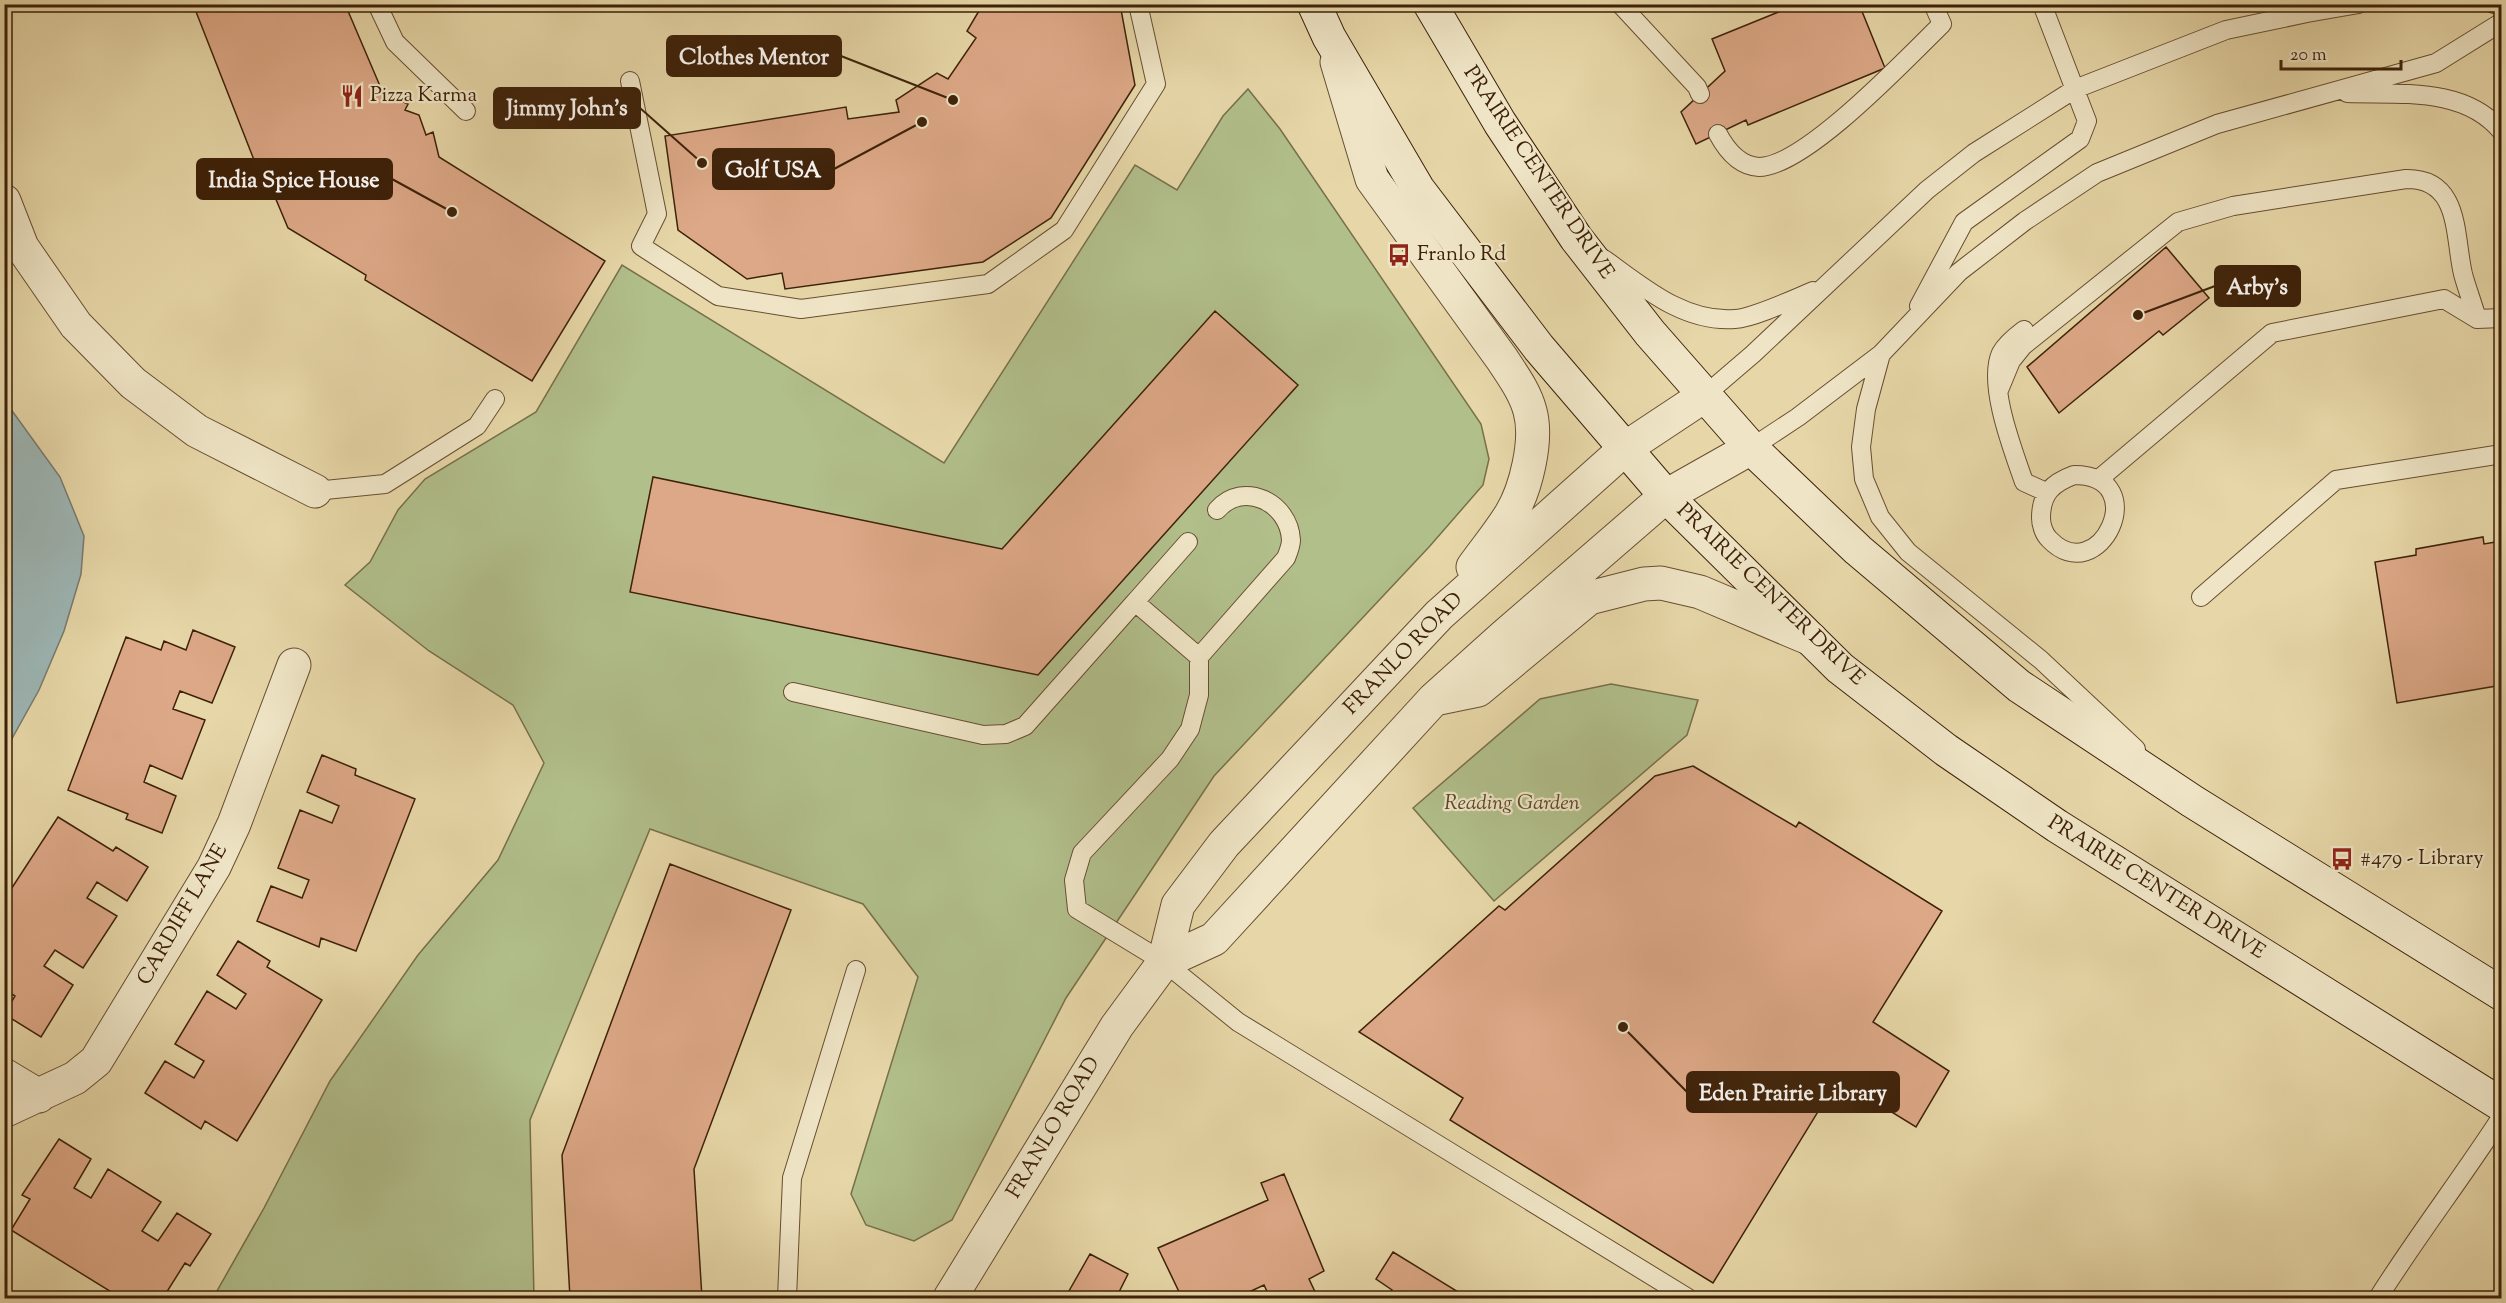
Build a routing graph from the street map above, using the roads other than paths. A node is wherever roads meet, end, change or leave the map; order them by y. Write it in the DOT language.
graph roads {
  1 [pos="377,4"];
  2 [pos="1138,4"];
  3 [pos="1314,4"];
  4 [pos="1430,4"];
  5 [pos="1620,4"];
  6 [pos="1933,4"];
  7 [pos="2042,4"];
  8 [pos="2360,4"];
  9 [pos="2494,4"];
  10 [pos="2502,5"];
  11 [pos="2502,22"];
  12 [pos="1329,37"];
  13 [pos="630,81"];
  14 [pos="2075,89"];
  15 [pos="2330,92"];
  16 [pos="1700,94"];
  17 [pos="466,111"];
  18 [pos="2502,132"];
  19 [pos="1718,134"];
  20 [pos="4,201"];
  21 [pos="1576,238"];
  22 [pos="13,250"];
  23 [pos="1823,287"];
  24 [pos="2502,318"];
  25 [pos="2478,319"];
  26 [pos="1908,325"];
  27 [pos="1881,354"];
  28 [pos="1704,396"];
  29 [pos="495,399"];
  30 [pos="1626,447"];
  31 [pos="1751,448"];
  32 [pos="2502,454"];
  33 [pos="2100,480"];
  34 [pos="315,491"];
  35 [pos="2046,492"];
  36 [pos="1666,496"];
  37 [pos="1217,510"];
  38 [pos="1188,542"];
  39 [pos="2201,597"];
  40 [pos="1135,602"];
  41 [pos="1439,615"];
  42 [pos="1810,639"];
  43 [pos="1199,657"];
  44 [pos="294,665"];
  45 [pos="793,692"];
  46 [pos="1434,699"];
  47 [pos="2193,801"];
  48 [pos="1164,962"];
  49 [pos="856,970"];
  50 [pos="2502,994"];
  51 [pos="4,1075"];
  52 [pos="39,1096"];
  53 [pos="2502,1105"];
  54 [pos="4,1111"];
  55 [pos="2502,1116"];
  56 [pos="787,1299"];
  57 [pos="950,1299"];
  58 [pos="1688,1299"];
  59 [pos="2378,1299"];
  1 -- 17 [label="lane"];
  2 -- 13 [label="lane"];
  3 -- 12 [label="street, PRAIRIE CENTER DRIVE"];
  4 -- 21 [label="street, PRAIRIE CENTER DRIVE"];
  5 -- 16 [label="lane"];
  6 -- 19 [label="lane"];
  7 -- 14 [label="lane"];
  8 -- 14 [label="lane"];
  9 -- 10 [label="lane"];
  11 -- 15 [label="lane"];
  12 -- 30 [label="street, PRAIRIE CENTER DRIVE"];
  12 -- 41 [label="street"];
  14 -- 23 [label="lane"];
  14 -- 26 [label="lane"];
  15 -- 18 [label="lane"];
  15 -- 26 [label="lane"];
  20 -- 22 [label="street"];
  21 -- 23 [label="lane"];
  21 -- 28 [label="street, PRAIRIE CENTER DRIVE"];
  22 -- 34 [label="street"];
  23 -- 28 [label="lane"];
  24 -- 25 [label="lane"];
  25 -- 33 [label="lane"];
  25 -- 35 [label="lane"];
  26 -- 27 [label="lane"];
  27 -- 31 [label="lane"];
  27 -- 47 [label="lane"];
  28 -- 30 [label="street, FRANLO ROAD"];
  28 -- 31 [label="street, PRAIRIE CENTER DRIVE"];
  29 -- 34 [label="lane"];
  30 -- 36 [label="street, PRAIRIE CENTER DRIVE"];
  30 -- 41 [label="street, FRANLO ROAD"];
  31 -- 36 [label="street, FRANLO ROAD"];
  31 -- 47 [label="street, PRAIRIE CENTER DRIVE"];
  32 -- 39 [label="lane"];
  33 -- 35 [label="lane"];
  33 -- 35 [label="lane"];
  36 -- 42 [label="street, PRAIRIE CENTER DRIVE"];
  36 -- 46 [label="street, FRANLO ROAD"];
  37 -- 43 [label="lane"];
  38 -- 40 [label="lane"];
  40 -- 43 [label="lane"];
  40 -- 45 [label="lane"];
  41 -- 48 [label="street, FRANLO ROAD"];
  42 -- 46 [label="street"];
  42 -- 53 [label="street, PRAIRIE CENTER DRIVE"];
  43 -- 48 [label="lane"];
  44 -- 52 [label="street, CARDIFF LANE"];
  46 -- 48 [label="street, FRANLO ROAD"];
  47 -- 50 [label="street, PRAIRIE CENTER DRIVE"];
  48 -- 57 [label="street, FRANLO ROAD"];
  48 -- 58 [label="lane"];
  49 -- 56 [label="lane"];
  51 -- 52 [label="street"];
  52 -- 54 [label="street, CARDIFF LANE"];
  55 -- 59 [label="lane"];
}
